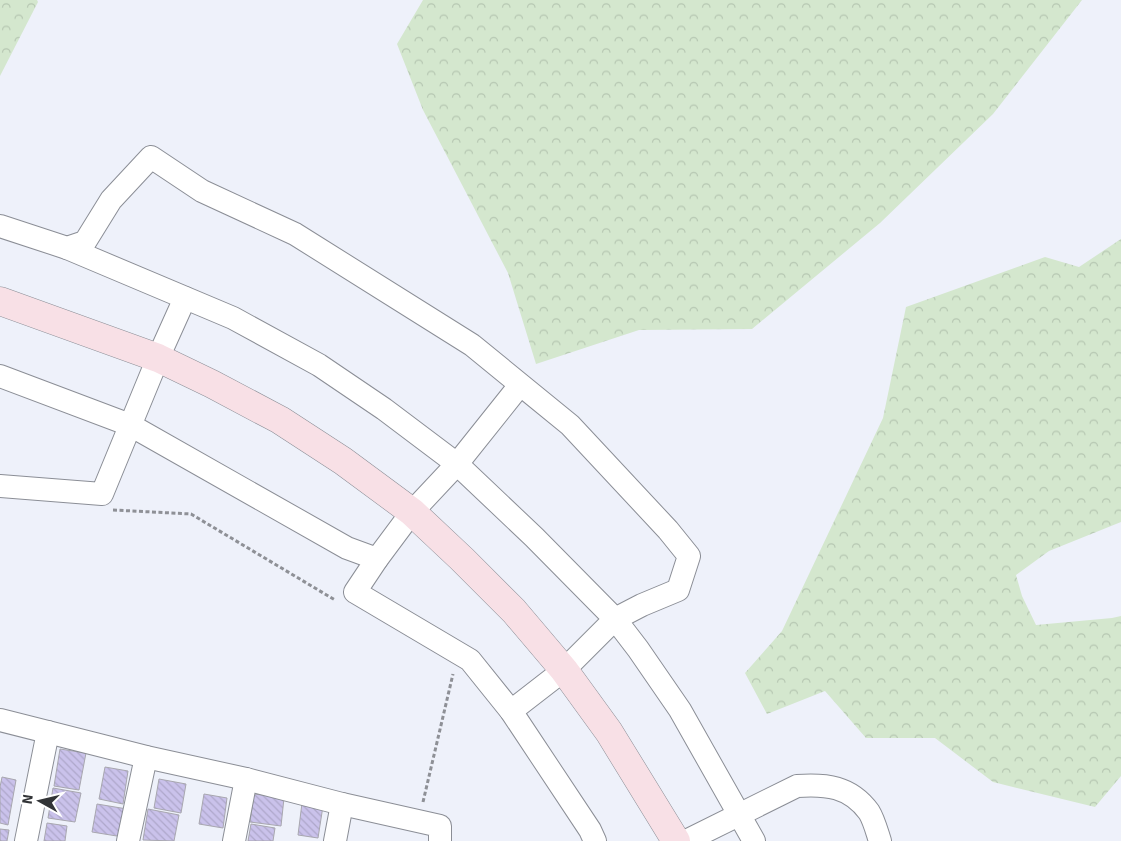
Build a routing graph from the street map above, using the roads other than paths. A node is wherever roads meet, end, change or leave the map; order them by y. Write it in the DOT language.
graph roads {
  1 [pos="0,226"];
  2 [pos="67,248"];
  3 [pos="185,298"];
  4 [pos="0,302"];
  5 [pos="158,358"];
  6 [pos="0,376"];
  7 [pos="520,385"];
  8 [pos="130,425"];
  9 [pos="457,464"];
  10 [pos="0,486"];
  11 [pos="412,512"];
  12 [pos="377,559"];
  13 [pos="614,619"];
  14 [pos="564,670"];
  15 [pos="512,711"];
  16 [pos="0,720"];
  17 [pos="48,732"];
  18 [pos="146,757"];
  19 [pos="246,779"];
  20 [pos="342,804"];
  21 [pos="739,815"];
  22 [pos="26,841"];
  23 [pos="128,841"];
  24 [pos="234,841"];
  25 [pos="335,841"];
  26 [pos="440,841"];
  27 [pos="595,841"];
  28 [pos="676,841"];
  29 [pos="686,841"];
  30 [pos="754,841"];
  31 [pos="880,841"];
  1 -- 2 [label="street"];
  2 -- 3 [label="street"];
  2 -- 7 [label="street"];
  3 -- 5 [label="street"];
  3 -- 9 [label="street"];
  4 -- 5 [label="street"];
  5 -- 8 [label="street"];
  5 -- 11 [label="street"];
  6 -- 8 [label="street"];
  7 -- 9 [label="street"];
  7 -- 13 [label="street"];
  8 -- 10 [label="street"];
  8 -- 12 [label="street"];
  9 -- 11 [label="street"];
  9 -- 13 [label="street"];
  11 -- 12 [label="street"];
  11 -- 14 [label="street"];
  12 -- 15 [label="street"];
  13 -- 14 [label="street"];
  13 -- 21 [label="street"];
  14 -- 15 [label="street"];
  14 -- 28 [label="street"];
  15 -- 27 [label="street"];
  16 -- 17 [label="street"];
  17 -- 18 [label="street"];
  17 -- 22 [label="street"];
  18 -- 19 [label="street"];
  18 -- 23 [label="street"];
  19 -- 20 [label="street"];
  19 -- 24 [label="street"];
  20 -- 25 [label="street"];
  20 -- 26 [label="street"];
  21 -- 29 [label="street"];
  21 -- 30 [label="street"];
  21 -- 31 [label="street"];
}
